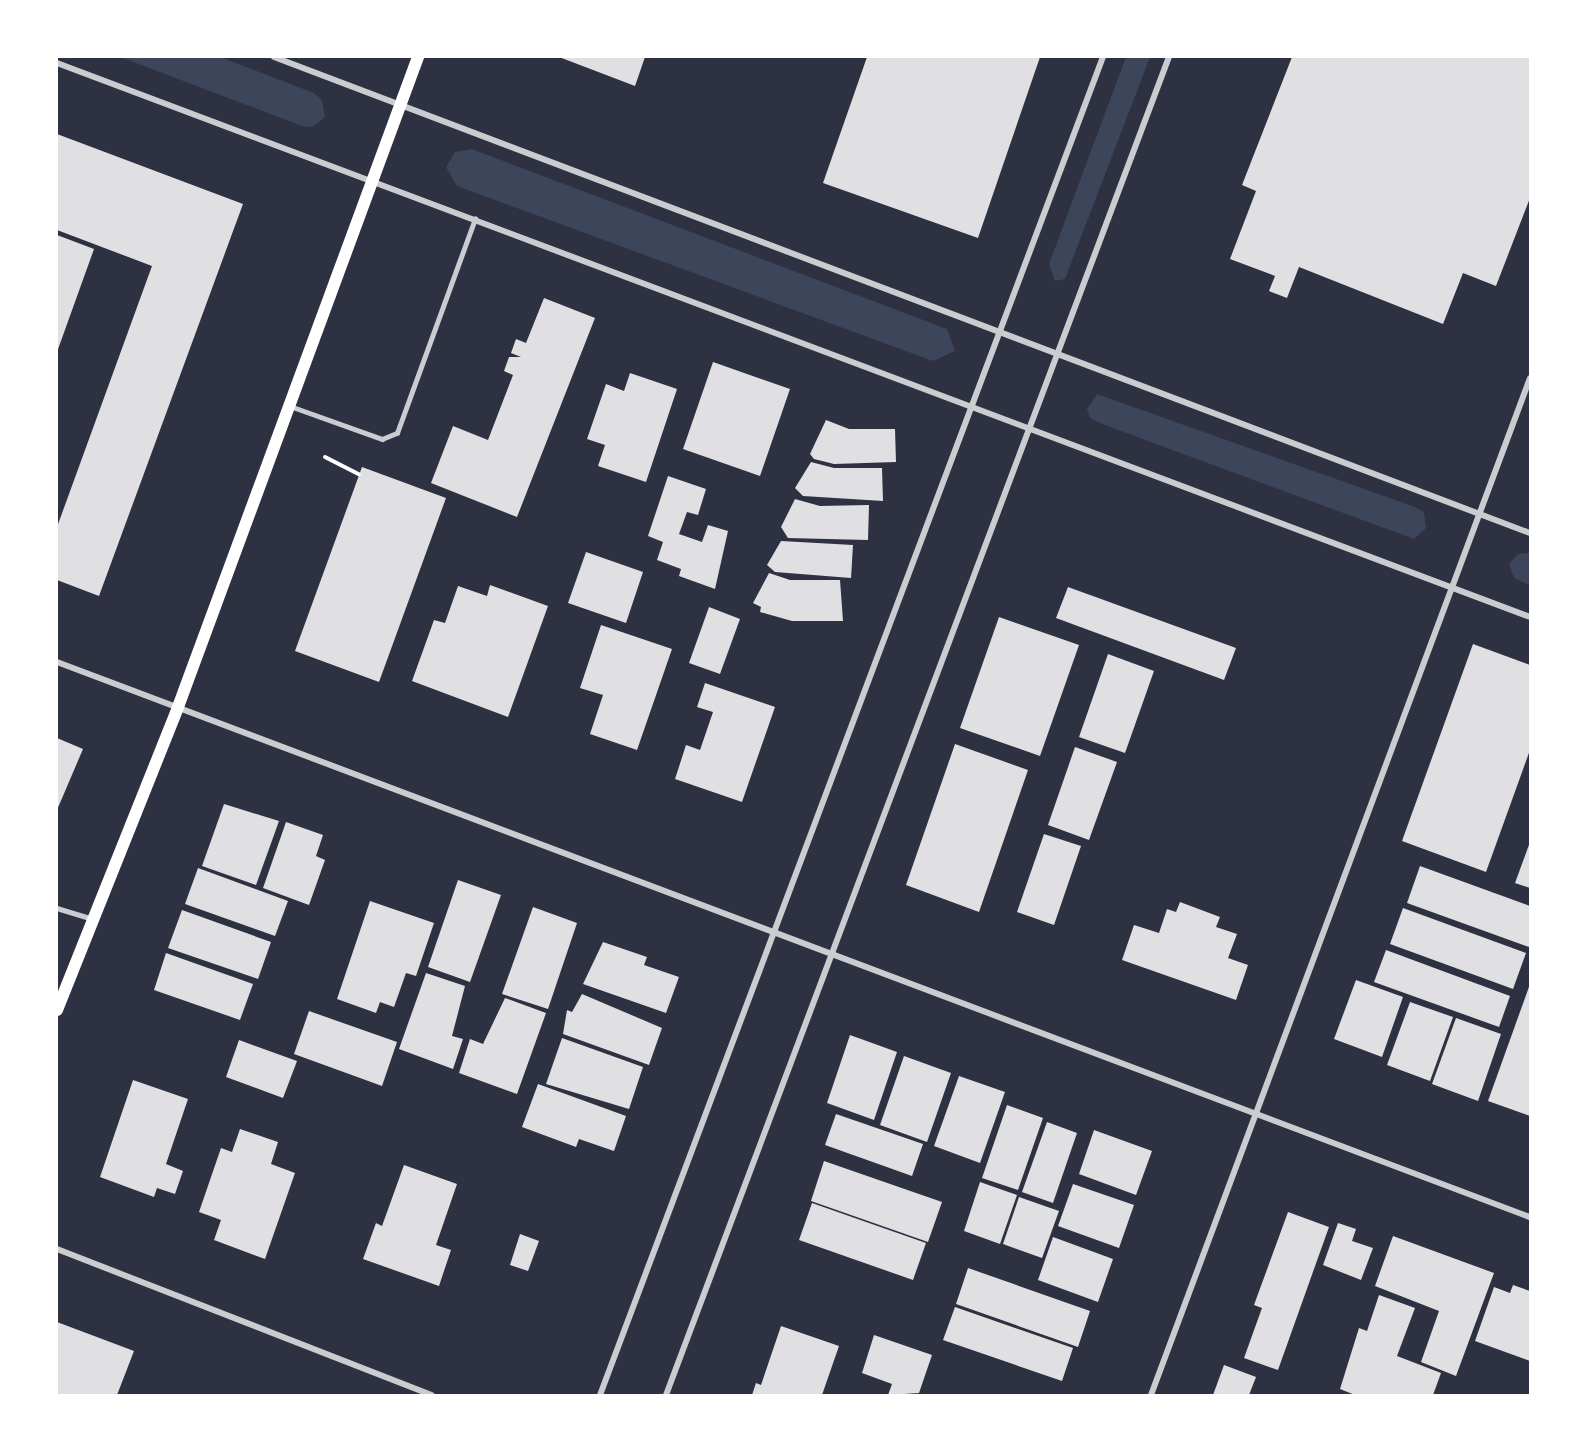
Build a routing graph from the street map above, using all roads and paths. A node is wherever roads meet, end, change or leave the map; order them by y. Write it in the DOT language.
graph roads {
  1 [pos="274,57"];
  2 [pos="418,57"];
  3 [pos="1103,57"];
  4 [pos="1169,57"];
  5 [pos="57,63"];
  6 [pos="400,104"];
  7 [pos="372,180"];
  8 [pos="475,219"];
  9 [pos="998,334"];
  10 [pos="1056,355"];
  11 [pos="1530,378"];
  12 [pos="289,405"];
  13 [pos="971,406"];
  14 [pos="1029,429"];
  15 [pos="325,457"];
  16 [pos="359,474"];
  17 [pos="1478,514"];
  18 [pos="1530,533"];
  19 [pos="1451,588"];
  20 [pos="1530,617"];
  21 [pos="57,662"];
  22 [pos="178,707"];
  23 [pos="57,908"];
  24 [pos="93,919"];
  25 [pos="774,933"];
  26 [pos="832,954"];
  27 [pos="57,1010"];
  28 [pos="1257,1113"];
  29 [pos="1530,1217"];
  30 [pos="57,1249"];
  31 [pos="432,1395"];
  32 [pos="600,1395"];
  33 [pos="666,1395"];
  34 [pos="1151,1395"];
  1 -- 6 [label="street"];
  2 -- 6 [label="main road"];
  3 -- 9 [label="street"];
  4 -- 10 [label="street"];
  5 -- 7 [label="street"];
  6 -- 7 [label="main road"];
  6 -- 9 [label="street"];
  7 -- 8 [label="street"];
  7 -- 12 [label="main road"];
  8 -- 12 [label="lane"];
  8 -- 13 [label="street"];
  9 -- 10 [label="street"];
  9 -- 13 [label="street"];
  10 -- 14 [label="street"];
  10 -- 17 [label="street"];
  11 -- 17 [label="street"];
  12 -- 22 [label="main road"];
  13 -- 14 [label="street"];
  13 -- 25 [label="street"];
  14 -- 19 [label="street"];
  14 -- 26 [label="street"];
  15 -- 16 [label="path"];
  17 -- 18 [label="street"];
  17 -- 19 [label="street"];
  19 -- 20 [label="street"];
  19 -- 28 [label="street"];
  21 -- 22 [label="street"];
  22 -- 24 [label="main road"];
  22 -- 25 [label="street"];
  23 -- 24 [label="lane"];
  24 -- 27 [label="main road"];
  25 -- 26 [label="street"];
  25 -- 32 [label="street"];
  26 -- 28 [label="street"];
  26 -- 33 [label="street"];
  28 -- 29 [label="street"];
  28 -- 34 [label="street"];
  30 -- 31 [label="street"];
}
